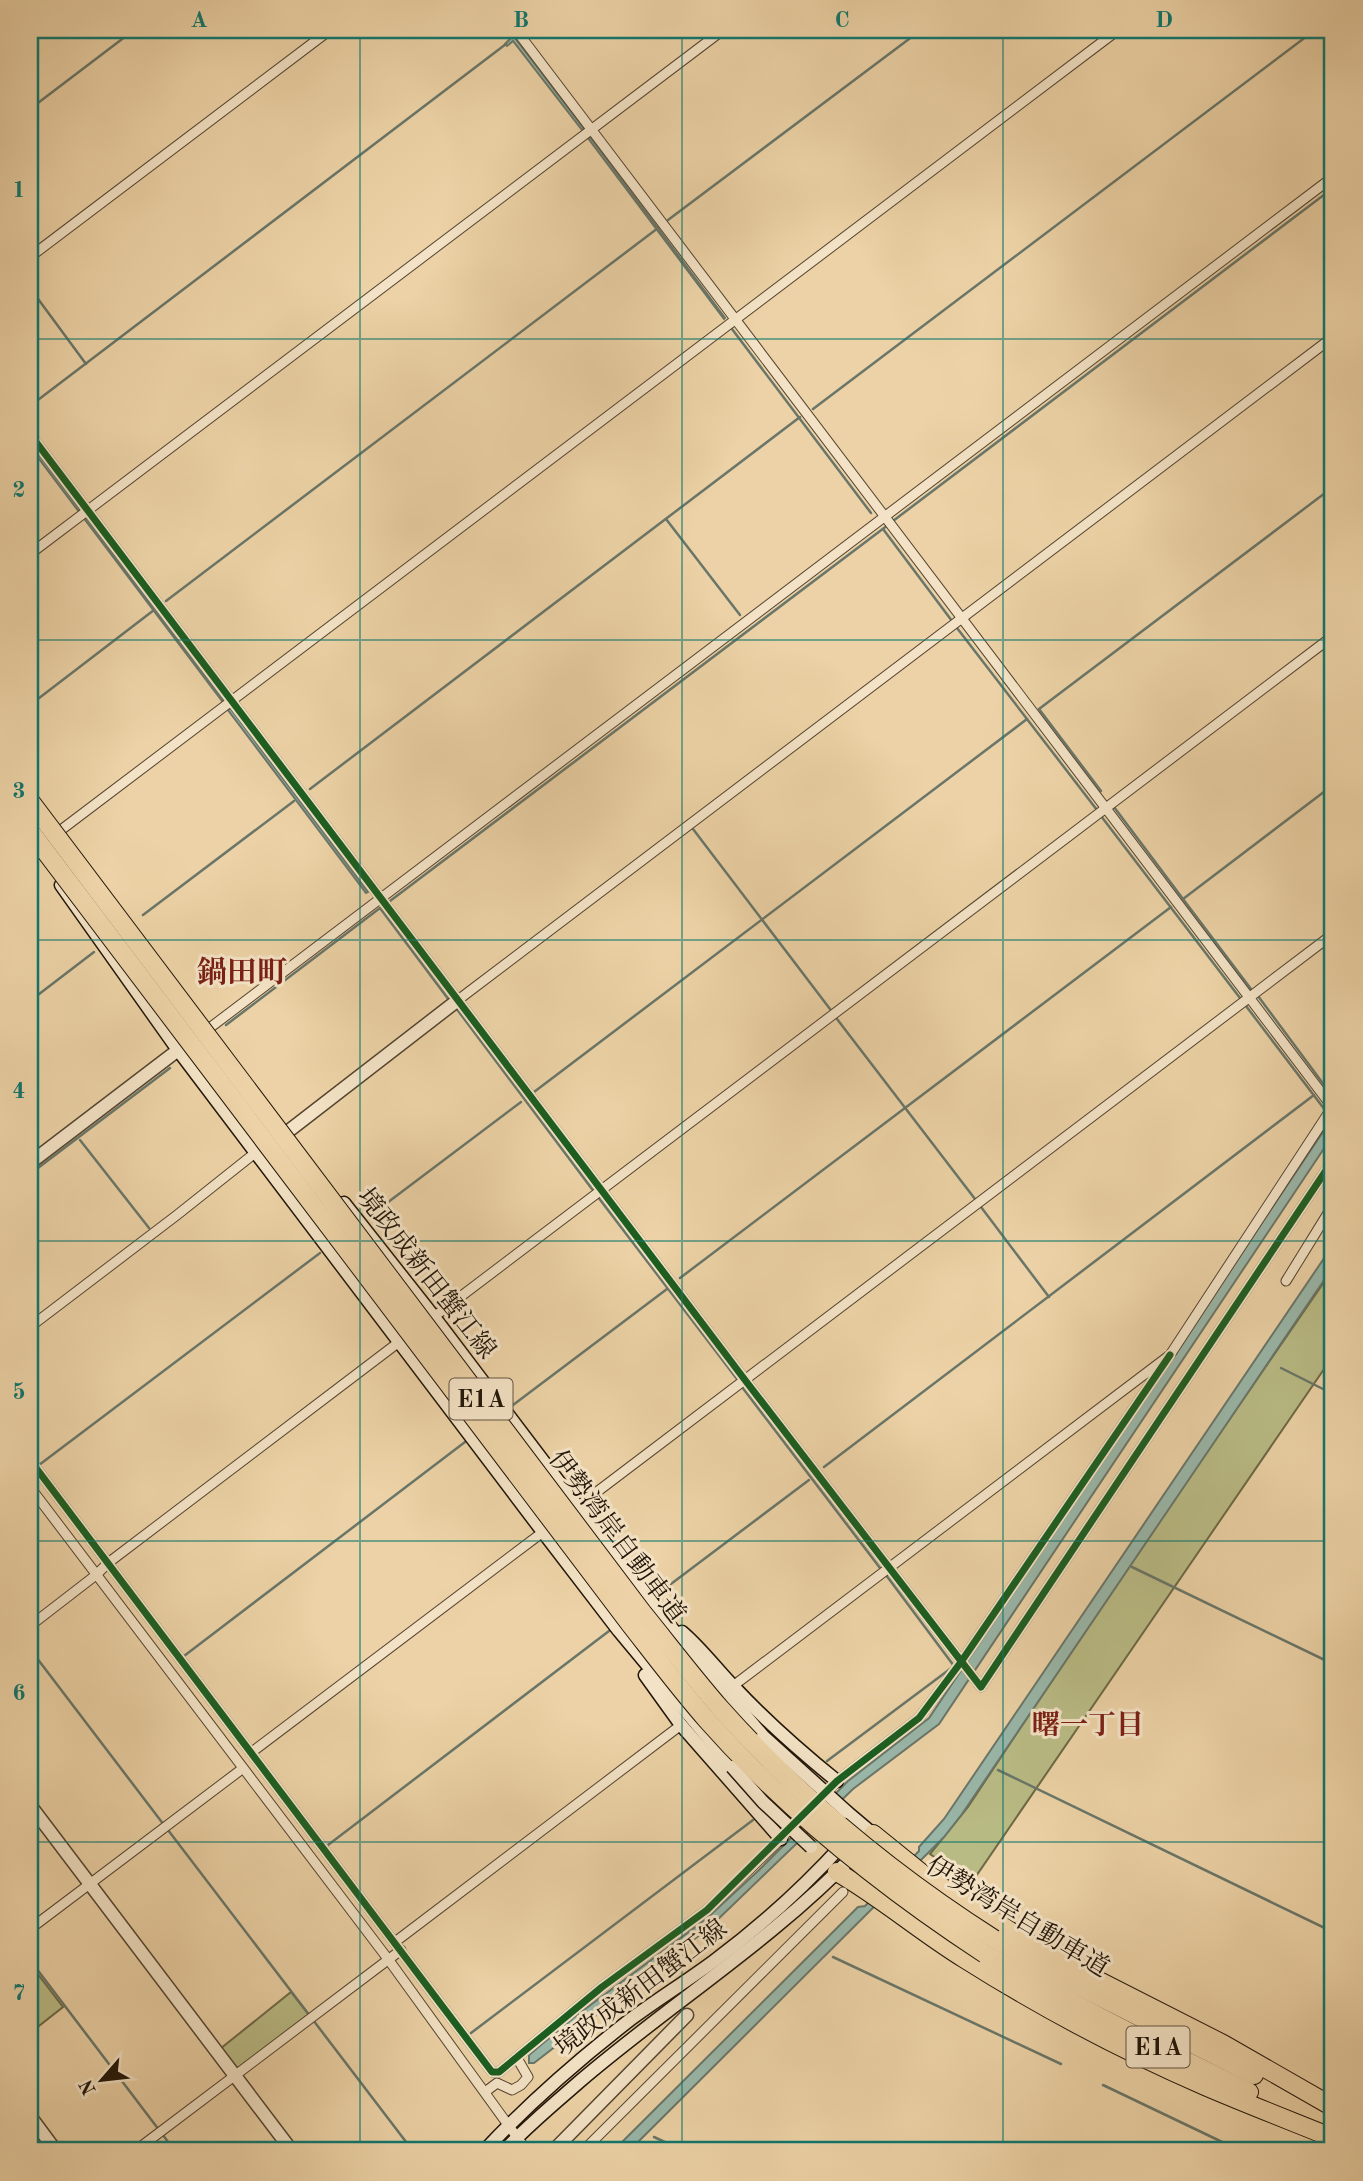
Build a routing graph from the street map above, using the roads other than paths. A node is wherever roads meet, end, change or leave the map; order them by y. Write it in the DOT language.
graph roads {
  1 [pos="330,30"];
  2 [pos="516,30"];
  3 [pos="723,30"];
  4 [pos="1118,30"];
  5 [pos="592,130"];
  6 [pos="1333,177"];
  7 [pos="30,257"];
  8 [pos="735,319"];
  9 [pos="1333,337"];
  10 [pos="30,434"];
  11 [pos="83,514"];
  12 [pos="888,521"];
  13 [pos="30,554"];
  14 [pos="962,618"];
  15 [pos="1333,636"];
  16 [pos="233,701"];
  17 [pos="30,795"];
  18 [pos="30,801"];
  19 [pos="1105,808"];
  20 [pos="57,832"];
  21 [pos="31,844"];
  22 [pos="382,898"];
  23 [pos="1333,934"];
  24 [pos="1249,998"];
  25 [pos="458,1000"];
  26 [pos="207,1030"];
  27 [pos="178,1050"];
  28 [pos="1333,1107"];
  29 [pos="286,1133"];
  30 [pos="256,1153"];
  31 [pos="1333,1160"];
  32 [pos="30,1163"];
  33 [pos="601,1189"];
  34 [pos="1333,1205"];
  35 [pos="1286,1281"];
  36 [pos="434,1317"];
  37 [pos="30,1327"];
  38 [pos="400,1342"];
  39 [pos="1170,1355"];
  40 [pos="745,1380"];
  41 [pos="30,1460"];
  42 [pos="30,1488"];
  43 [pos="577,1507"];
  44 [pos="542,1532"];
  45 [pos="108,1563"];
  46 [pos="888,1568"];
  47 [pos="96,1574"];
  48 [pos="653,1606"];
  49 [pos="30,1626"];
  50 [pos="619,1631"];
  51 [pos="962,1663"];
  52 [pos="733,1686"];
  53 [pos="681,1725"];
  54 [pos="252,1752"];
  55 [pos="242,1769"];
  56 [pos="837,1781"];
  57 [pos="30,1805"];
  58 [pos="867,1829"];
  59 [pos="781,1839"];
  60 [pos="832,1867"];
  61 [pos="90,1883"];
  62 [pos="843,1892"];
  63 [pos="30,1929"];
  64 [pos="398,1946"];
  65 [pos="388,1959"];
  66 [pos="687,2015"];
  67 [pos="517,2058"];
  68 [pos="235,2075"];
  69 [pos="485,2092"];
  70 [pos="1333,2107"];
  71 [pos="1333,2114"];
  72 [pos="30,2116"];
  73 [pos="508,2126"];
  74 [pos="1333,2136"];
  75 [pos="523,2146"];
  76 [pos="56,2151"];
  77 [pos="135,2151"];
  78 [pos="292,2151"];
  79 [pos="484,2151"];
  80 [pos="505,2151"];
  81 [pos="553,2151"];
  82 [pos="583,2151"];
  1 -- 7 [label="street"];
  2 -- 5 [label="street"];
  3 -- 5 [label="street"];
  4 -- 8 [label="street"];
  5 -- 8 [label="street"];
  5 -- 11 [label="street"];
  6 -- 12 [label="street"];
  8 -- 12 [label="street"];
  8 -- 16 [label="street"];
  9 -- 14 [label="street"];
  10 -- 11 [label="street"];
  11 -- 13 [label="street"];
  11 -- 16 [label="street"];
  12 -- 14 [label="street"];
  12 -- 22 [label="street"];
  14 -- 19 [label="street"];
  14 -- 25 [label="street"];
  15 -- 19 [label="street"];
  16 -- 20 [label="street"];
  16 -- 22 [label="street"];
  17 -- 20 [label="main road, 境政成新田蟹江線"];
  18 -- 71 [label="highway, 伊勢湾岸自動車道 / E1A, bridge"];
  19 -- 24 [label="street"];
  19 -- 33 [label="street"];
  20 -- 26 [label="main road, 境政成新田蟹江線"];
  21 -- 27 [label="main road"];
  21 -- 74 [label="highway, 伊勢湾岸自動車道 / E1A, bridge"];
  22 -- 25 [label="street"];
  22 -- 26 [label="street"];
  23 -- 24 [label="street"];
  24 -- 28 [label="street"];
  24 -- 40 [label="street"];
  25 -- 29 [label="main road"];
  25 -- 33 [label="street"];
  26 -- 27 [label="main road"];
  26 -- 29 [label="main road, 境政成新田蟹江線"];
  27 -- 30 [label="main road"];
  27 -- 32 [label="main road"];
  28 -- 39 [label="street"];
  29 -- 36 [label="main road, 境政成新田蟹江線"];
  30 -- 37 [label="street"];
  30 -- 38 [label="main road"];
  31 -- 51 [label="street"];
  33 -- 36 [label="street"];
  33 -- 40 [label="street"];
  34 -- 35 [label="street"];
  36 -- 38 [label="street"];
  36 -- 43 [label="main road, 境政成新田蟹江線"];
  38 -- 44 [label="main road"];
  38 -- 45 [label="street"];
  39 -- 46 [label="street"];
  39 -- 51 [label="street"];
  40 -- 43 [label="street"];
  40 -- 46 [label="street"];
  41 -- 45 [label="street"];
  42 -- 47 [label="street"];
  43 -- 48 [label="main road, 境政成新田蟹江線"];
  44 -- 50 [label="main road"];
  44 -- 54 [label="street"];
  45 -- 47 [label="street"];
  45 -- 54 [label="street"];
  46 -- 51 [label="street"];
  46 -- 52 [label="street"];
  47 -- 49 [label="street"];
  47 -- 55 [label="street"];
  48 -- 52 [label="main road"];
  48 -- 58 [label="main road, 境政成新田蟹江線, bridge"];
  50 -- 53 [label="main road"];
  50 -- 60 [label="main road, bridge"];
  51 -- 56 [label="street"];
  52 -- 56 [label="main road"];
  53 -- 59 [label="main road"];
  53 -- 64 [label="street"];
  54 -- 64 [label="street"];
  55 -- 61 [label="street"];
  55 -- 65 [label="street"];
  56 -- 59 [label="street"];
  57 -- 61 [label="main road"];
  58 -- 60 [label="main road, 境政成新田蟹江線"];
  58 -- 70 [label="highway"];
  59 -- 67 [label="street"];
  60 -- 73 [label="main road, 境政成新田蟹江線"];
  60 -- 74 [label="highway"];
  60 -- 75 [label="main road, 境政成新田蟹江線"];
  61 -- 63 [label="street"];
  61 -- 68 [label="main road"];
  62 -- 82 [label="street"];
  64 -- 65 [label="street"];
  64 -- 67 [label="street"];
  65 -- 68 [label="street"];
  65 -- 69 [label="street"];
  66 -- 81 [label="main road"];
  67 -- 69 [label="street"];
  68 -- 77 [label="street"];
  68 -- 78 [label="main road"];
  69 -- 73 [label="street"];
  72 -- 76 [label="main road"];
  73 -- 75 [label="street"];
  73 -- 79 [label="main road, 境政成新田蟹江線"];
  75 -- 80 [label="main road, 境政成新田蟹江線"];
}
